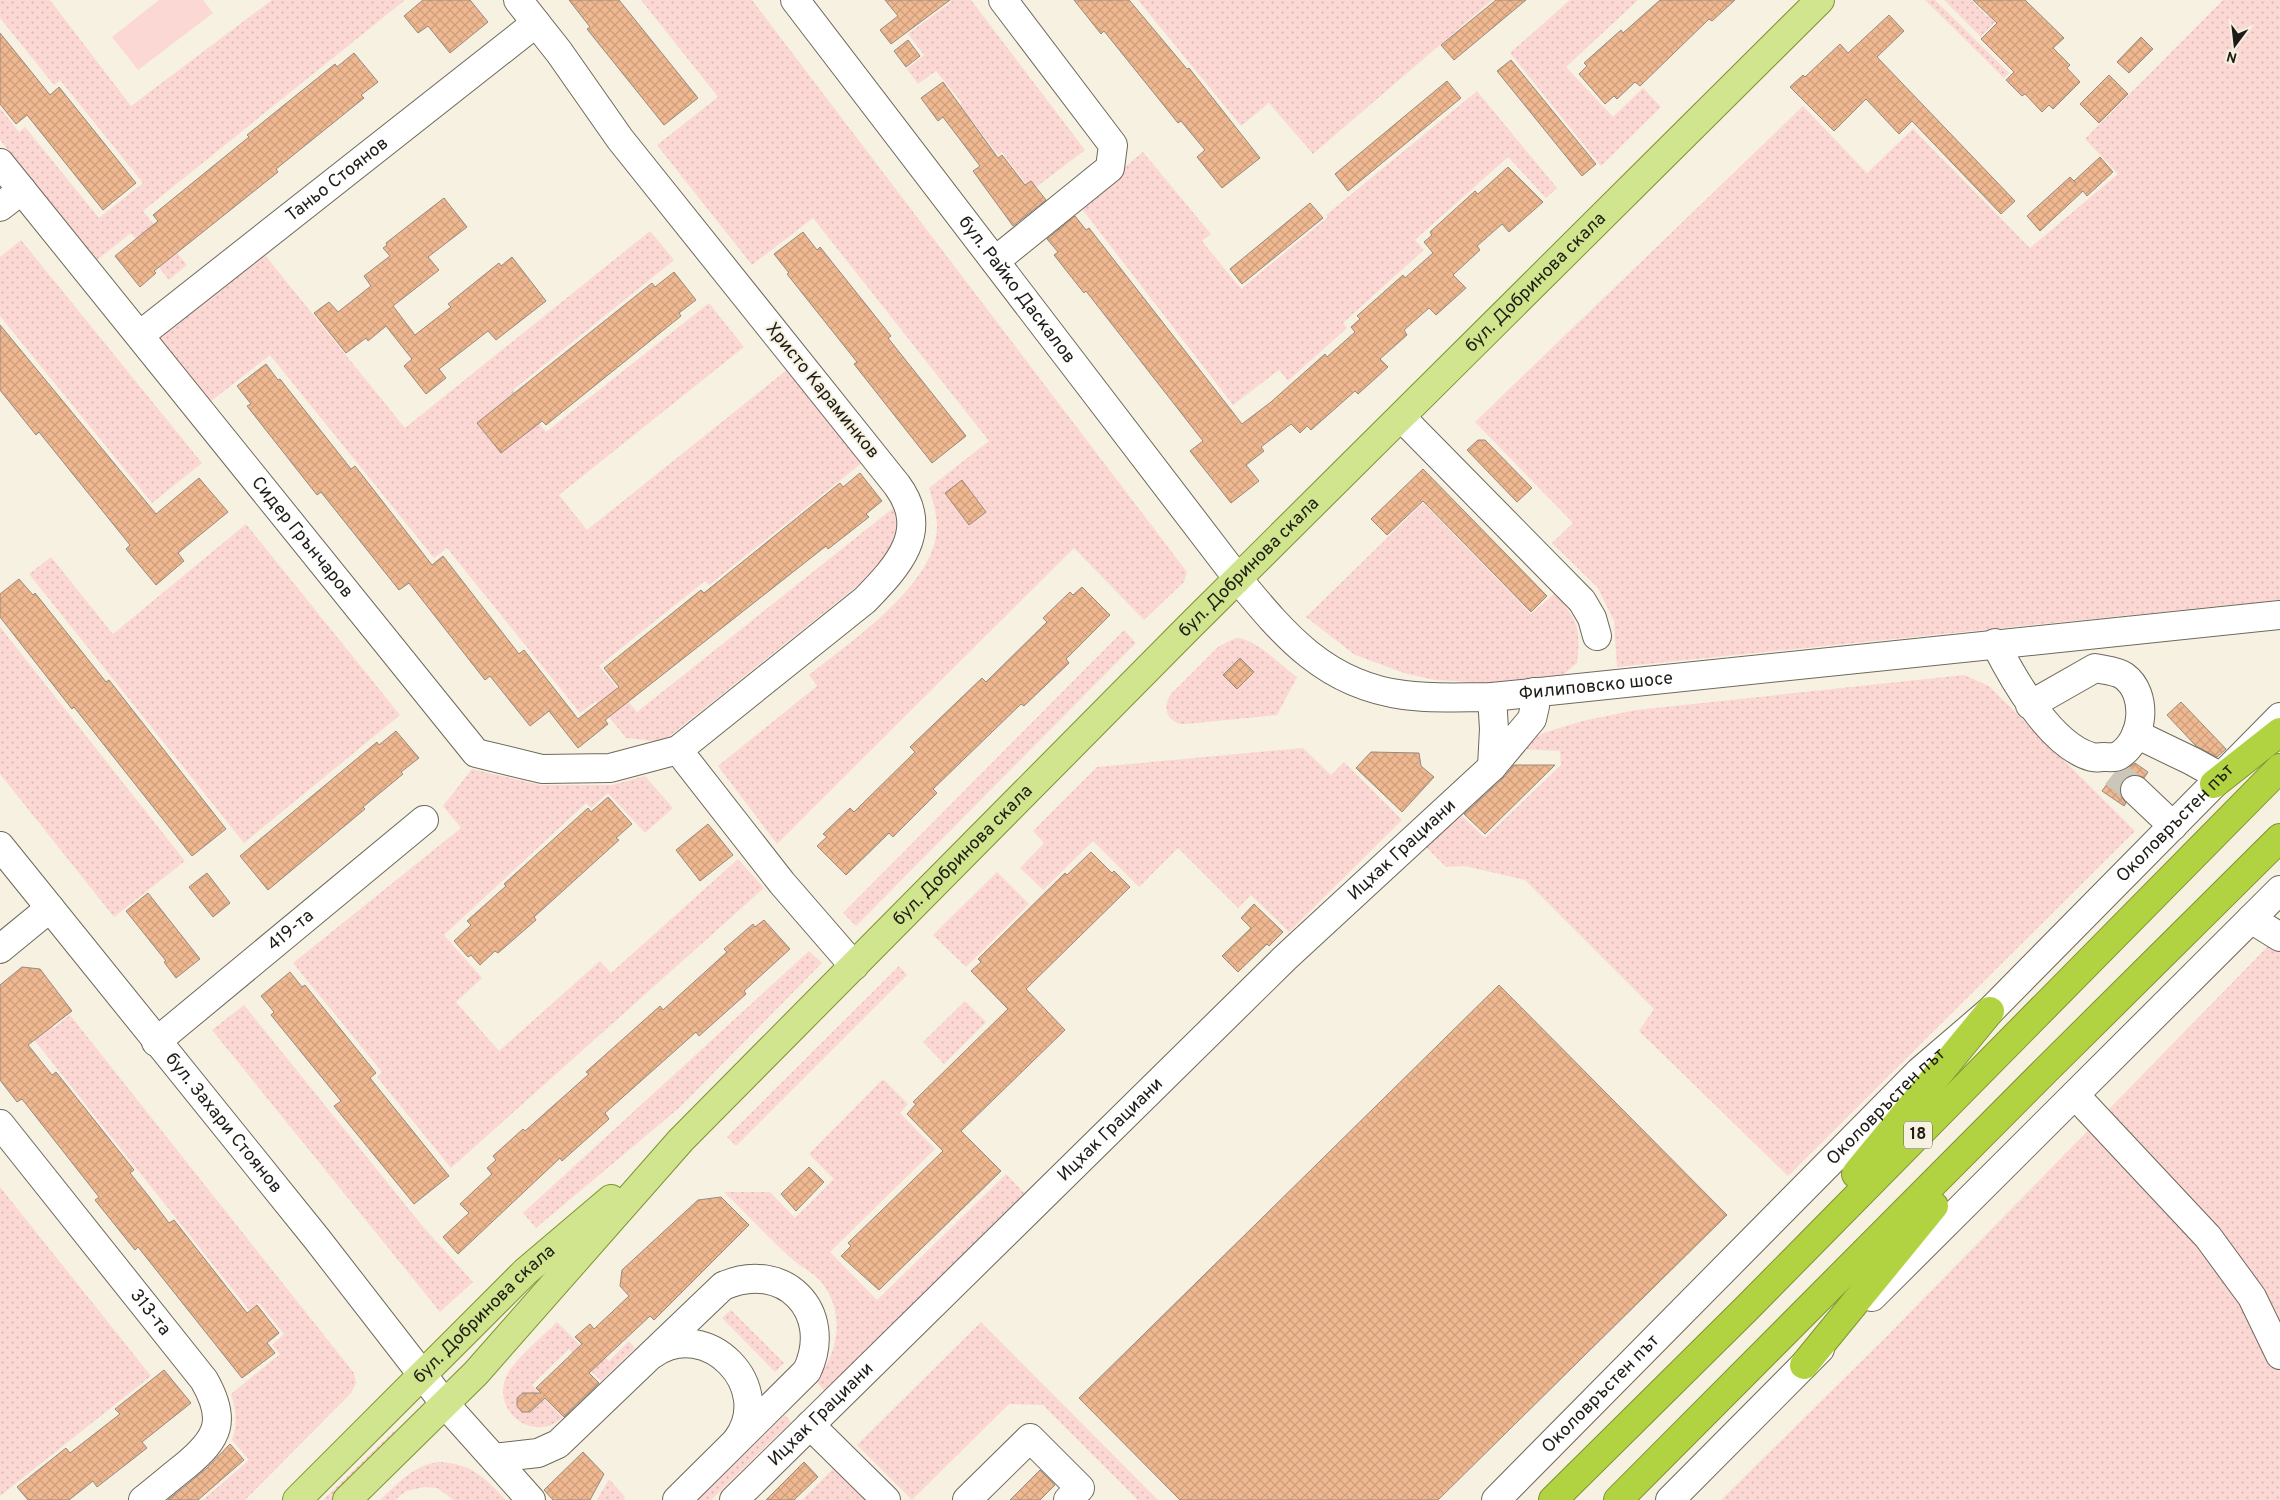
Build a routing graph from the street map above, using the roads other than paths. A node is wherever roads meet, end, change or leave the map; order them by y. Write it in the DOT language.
graph roads {
  1 [pos="518,0"];
  2 [pos="795,0"];
  3 [pos="1003,0"];
  4 [pos="1820,0"];
  5 [pos="536,23"];
  6 [pos="0,163"];
  7 [pos="22,190"];
  8 [pos="0,207"];
  9 [pos="995,261"];
  10 [pos="140,335"];
  11 [pos="1402,418"];
  12 [pos="1238,578"];
  13 [pos="2268,616"];
  14 [pos="1597,636"];
  15 [pos="1996,643"];
  16 [pos="1534,692"];
  17 [pos="1492,697"];
  18 [pos="2030,705"];
  19 [pos="2280,717"];
  20 [pos="2280,732"];
  21 [pos="2136,734"];
  22 [pos="678,750"];
  23 [pos="1492,767"];
  24 [pos="2280,768"];
  25 [pos="2217,781"];
  26 [pos="2136,790"];
  27 [pos="424,820"];
  28 [pos="2173,826"];
  29 [pos="2280,838"];
  30 [pos="0,846"];
  31 [pos="2280,890"];
  32 [pos="50,908"];
  33 [pos="2251,919"];
  34 [pos="2280,937"];
  35 [pos="0,949"];
  36 [pos="854,966"];
  37 [pos="1990,1011"];
  38 [pos="156,1042"];
  39 [pos="2045,1071"];
  40 [pos="2075,1095"];
  41 [pos="0,1124"];
  42 [pos="681,1140"];
  43 [pos="1745,1310"];
  44 [pos="2280,1355"];
  45 [pos="644,1361"];
  46 [pos="1804,1365"];
  47 [pos="423,1375"];
  48 [pos="445,1404"];
  49 [pos="810,1425"];
  50 [pos="730,1449"];
  51 [pos="494,1458"];
  52 [pos="1080,1496"];
  53 [pos="144,1500"];
  54 [pos="297,1500"];
  55 [pos="347,1500"];
  56 [pos="531,1500"];
  57 [pos="677,1500"];
  58 [pos="734,1500"];
  59 [pos="886,1500"];
  60 [pos="967,1500"];
  61 [pos="1496,1500"];
  62 [pos="1553,1500"];
  63 [pos="1618,1500"];
  64 [pos="1670,1500"];
  1 -- 5 [label="street, Христо Караминков"];
  2 -- 9 [label="street, бул. Райко Даскалов"];
  3 -- 9 [label="street"];
  4 -- 11 [label="main road, бул. Добринова скала"];
  5 -- 10 [label="street, Таньо Стоянов"];
  5 -- 22 [label="street, Христо Караминков"];
  6 -- 7 [label="street, Сидер Грънчаров"];
  7 -- 8 [label="street"];
  7 -- 10 [label="street, Сидер Грънчаров"];
  9 -- 12 [label="street, бул. Райко Даскалов"];
  10 -- 22 [label="street, Сидер Грънчаров"];
  11 -- 12 [label="main road, бул. Добринова скала"];
  11 -- 14 [label="street"];
  12 -- 17 [label="street, Филиповско шосе"];
  12 -- 36 [label="main road, бул. Добринова скала"];
  13 -- 15 [label="street, Филиповско шосе"];
  15 -- 16 [label="street, Филиповско шосе"];
  15 -- 18 [label="street"];
  16 -- 17 [label="street, Филиповско шосе"];
  16 -- 23 [label="street, Ицхак Грациани"];
  17 -- 23 [label="street"];
  18 -- 21 [label="street"];
  18 -- 21 [label="street"];
  19 -- 25 [label="street, Околовръстен път"];
  20 -- 25 [label="highway"];
  21 -- 25 [label="street"];
  22 -- 36 [label="street"];
  23 -- 49 [label="street, Ицхак Грациани"];
  24 -- 43 [label="highway, Околовръстен път / 18"];
  25 -- 28 [label="street, Околовръстен път"];
  26 -- 28 [label="street"];
  27 -- 38 [label="street, 419-та"];
  28 -- 37 [label="street, Околовръстен път"];
  29 -- 39 [label="highway"];
  30 -- 32 [label="street, бул. Захари Стоянов"];
  31 -- 33 [label="street"];
  32 -- 35 [label="street"];
  32 -- 38 [label="street, бул. Захари Стоянов"];
  33 -- 34 [label="street"];
  33 -- 40 [label="street"];
  36 -- 42 [label="main road, бул. Добринова скала"];
  37 -- 43 [label="highway"];
  37 -- 61 [label="street, Околовръстен път"];
  38 -- 47 [label="street, бул. Захари Стоянов"];
  39 -- 46 [label="highway"];
  39 -- 63 [label="highway"];
  40 -- 44 [label="street"];
  40 -- 46 [label="street"];
  41 -- 53 [label="street, 313-та"];
  42 -- 47 [label="main road, бул. Добринова скала"];
  42 -- 48 [label="main road, бул. Добринова скала"];
  43 -- 62 [label="highway, Околовръстен път / 18"];
  45 -- 50 [label="street"];
  45 -- 50 [label="street"];
  45 -- 51 [label="street"];
  46 -- 64 [label="street"];
  47 -- 48 [label="street, бул. Захари Стоянов"];
  47 -- 54 [label="main road, бул. Добринова скала"];
  48 -- 51 [label="street, бул. Захари Стоянов"];
  48 -- 55 [label="main road, бул. Добринова скала"];
  49 -- 58 [label="street, Ицхак Грациани"];
  49 -- 59 [label="street"];
  50 -- 57 [label="street"];
  51 -- 56 [label="street, бул. Захари Стоянов"];
  52 -- 60 [label="street"];
}
